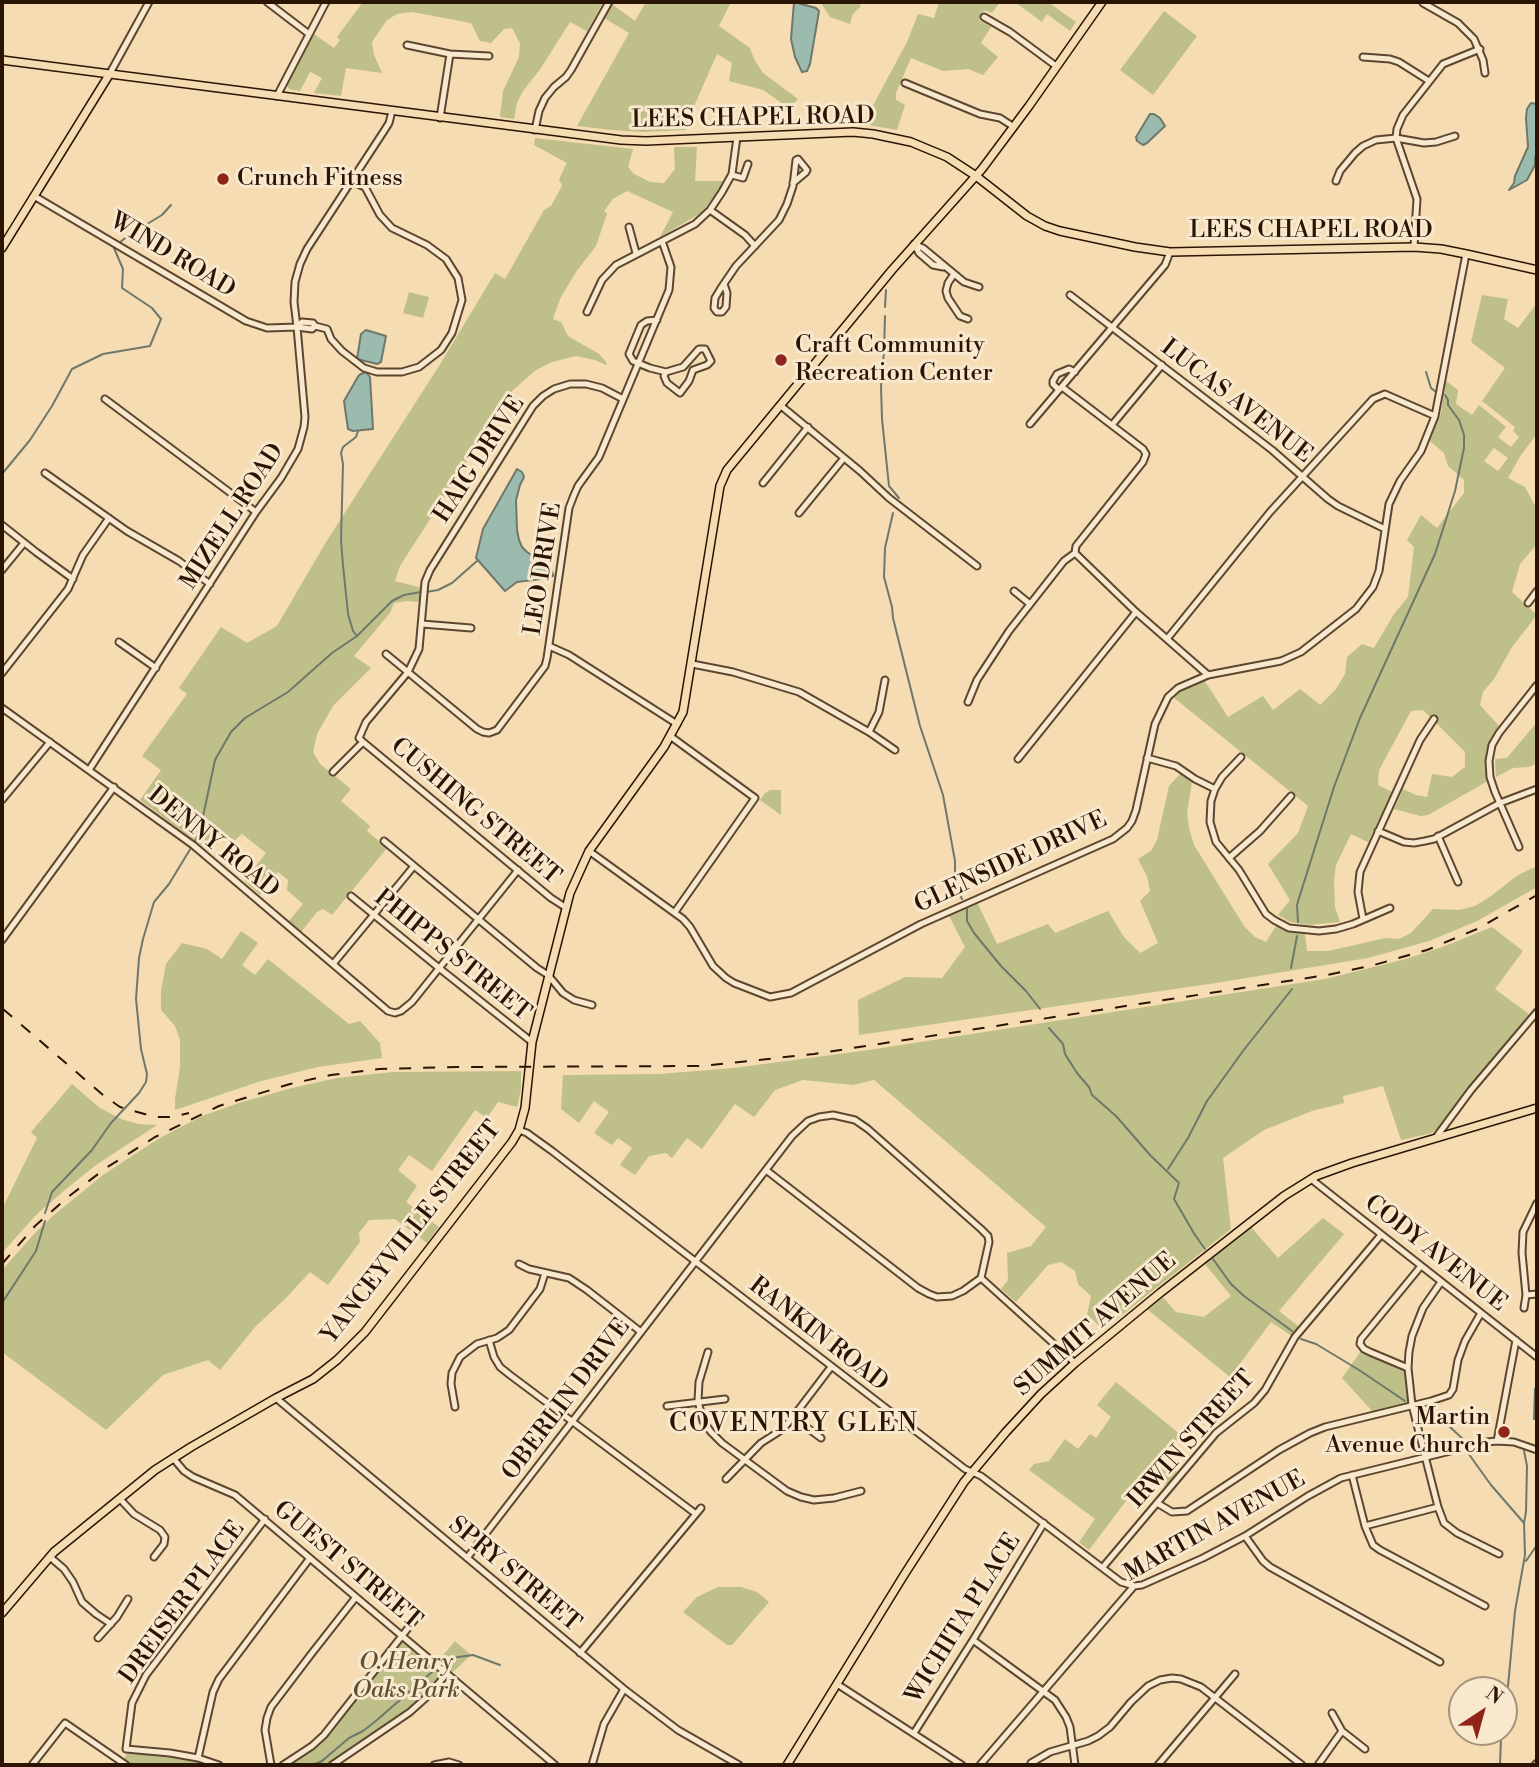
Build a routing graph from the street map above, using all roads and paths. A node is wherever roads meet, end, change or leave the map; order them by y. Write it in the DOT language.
graph roads {
  1 [pos="149,2"];
  2 [pos="267,2"];
  3 [pos="326,2"];
  4 [pos="608,2"];
  5 [pos="1102,2"];
  6 [pos="1423,2"];
  7 [pos="984,17"];
  8 [pos="309,34"];
  9 [pos="407,46"];
  10 [pos="1479,49"];
  11 [pos="450,54"];
  12 [pos="489,56"];
  13 [pos="1363,57"];
  14 [pos="2,60"];
  15 [pos="1056,66"];
  16 [pos="1485,73"];
  17 [pos="109,75"];
  18 [pos="1429,81"];
  19 [pos="905,83"];
  20 [pos="277,96"];
  21 [pos="392,111"];
  22 [pos="440,118"];
  23 [pos="1014,127"];
  24 [pos="535,130"];
  25 [pos="1455,136"];
  26 [pos="737,137"];
  27 [pos="1396,138"];
  28 [pos="748,164"];
  29 [pos="732,175"];
  30 [pos="976,176"];
  31 [pos="351,181"];
  32 [pos="1336,181"];
  33 [pos="793,183"];
  34 [pos="34,196"];
  35 [pos="710,210"];
  36 [pos="629,227"];
  37 [pos="662,241"];
  38 [pos="914,244"];
  39 [pos="755,246"];
  40 [pos="1414,247"];
  41 [pos="2,248"];
  42 [pos="1170,252"];
  43 [pos="636,253"];
  44 [pos="1466,254"];
  45 [pos="1537,271"];
  46 [pos="954,274"];
  47 [pos="724,284"];
  48 [pos="979,287"];
  49 [pos="1070,295"];
  50 [pos="587,312"];
  51 [pos="968,319"];
  52 [pos="657,320"];
  53 [pos="297,327"];
  54 [pos="1112,328"];
  55 [pos="638,363"];
  56 [pos="1162,365"];
  57 [pos="683,367"];
  58 [pos="667,372"];
  59 [pos="1075,372"];
  60 [pos="691,374"];
  61 [pos="1060,389"];
  62 [pos="105,399"];
  63 [pos="623,399"];
  64 [pos="780,405"];
  65 [pos="1435,416"];
  66 [pos="1030,424"];
  67 [pos="1112,425"];
  68 [pos="808,427"];
  69 [pos="844,458"];
  70 [pos="45,472"];
  71 [pos="1302,476"];
  72 [pos="763,483"];
  73 [pos="256,512"];
  74 [pos="799,513"];
  75 [pos="109,518"];
  76 [pos="2,525"];
  77 [pos="1385,529"];
  78 [pos="24,543"];
  79 [pos="1075,553"];
  80 [pos="976,566"];
  81 [pos="2,570"];
  82 [pos="73,579"];
  83 [pos="210,584"];
  84 [pos="1014,591"];
  85 [pos="1537,592"];
  86 [pos="1528,603"];
  87 [pos="1030,604"];
  88 [pos="1136,611"];
  89 [pos="422,624"];
  90 [pos="471,628"];
  91 [pos="1167,639"];
  92 [pos="119,642"];
  93 [pos="549,646"];
  94 [pos="386,654"];
  95 [pos="692,664"];
  96 [pos="156,668"];
  97 [pos="408,672"];
  98 [pos="2,673"];
  99 [pos="1208,675"];
  100 [pos="885,680"];
  101 [pos="1537,685"];
  102 [pos="968,702"];
  103 [pos="2,708"];
  104 [pos="1434,719"];
  105 [pos="677,724"];
  106 [pos="869,732"];
  107 [pos="670,736"];
  108 [pos="50,741"];
  109 [pos="363,742"];
  110 [pos="895,750"];
  111 [pos="1241,757"];
  112 [pos="1147,758"];
  113 [pos="1018,759"];
  114 [pos="89,771"];
  115 [pos="333,772"];
  116 [pos="114,787"];
  117 [pos="1215,789"];
  118 [pos="1537,789"];
  119 [pos="1290,796"];
  120 [pos="2,800"];
  121 [pos="1500,803"];
  122 [pos="1378,831"];
  123 [pos="1438,836"];
  124 [pos="384,841"];
  125 [pos="1519,847"];
  126 [pos="589,851"];
  127 [pos="1228,858"];
  128 [pos="414,866"];
  129 [pos="518,870"];
  130 [pos="1458,882"];
  131 [pos="351,896"];
  132 [pos="565,907"];
  133 [pos="1390,908"];
  134 [pos="675,912"];
  135 [pos="374,915"];
  136 [pos="478,919"];
  137 [pos="1363,919"];
  138 [pos="2,940"];
  139 [pos="333,964"];
  140 [pos="439,968"];
  141 [pos="548,975"];
  142 [pos="592,1005"];
  143 [pos="1537,1012"];
  144 [pos="532,1042"];
  145 [pos="1537,1108"];
  146 [pos="519,1130"];
  147 [pos="1437,1136"];
  148 [pos="766,1170"];
  149 [pos="1311,1179"];
  150 [pos="1537,1203"];
  151 [pos="1381,1235"];
  152 [pos="695,1262"];
  153 [pos="519,1264"];
  154 [pos="1421,1266"];
  155 [pos="545,1273"];
  156 [pos="981,1278"];
  157 [pos="1441,1282"];
  158 [pos="1526,1294"];
  159 [pos="1537,1294"];
  160 [pos="1524,1308"];
  161 [pos="1481,1313"];
  162 [pos="641,1332"];
  163 [pos="489,1340"];
  164 [pos="1516,1340"];
  165 [pos="708,1352"];
  166 [pos="1537,1357"];
  167 [pos="1075,1363"];
  168 [pos="831,1367"];
  169 [pos="1408,1368"];
  170 [pos="276,1398"];
  171 [pos="724,1399"];
  172 [pos="698,1401"];
  173 [pos="1412,1405"];
  174 [pos="667,1406"];
  175 [pos="454,1407"];
  176 [pos="793,1418"];
  177 [pos="572,1422"];
  178 [pos="821,1438"];
  179 [pos="1497,1441"];
  180 [pos="1537,1450"];
  181 [pos="1426,1457"];
  182 [pos="173,1458"];
  183 [pos="744,1459"];
  184 [pos="972,1472"];
  185 [pos="1352,1475"];
  186 [pos="726,1479"];
  187 [pos="861,1491"];
  188 [pos="120,1499"];
  189 [pos="1157,1503"];
  190 [pos="1438,1507"];
  191 [pos="701,1508"];
  192 [pos="696,1514"];
  193 [pos="265,1520"];
  194 [pos="1044,1523"];
  195 [pos="1365,1526"];
  196 [pos="1245,1536"];
  197 [pos="1499,1554"];
  198 [pos="50,1557"];
  199 [pos="154,1557"];
  200 [pos="310,1558"];
  201 [pos="467,1558"];
  202 [pos="1103,1567"];
  203 [pos="1134,1586"];
  204 [pos="356,1597"];
  205 [pos="128,1599"];
  206 [pos="1485,1606"];
  207 [pos="2,1613"];
  208 [pos="416,1618"];
  209 [pos="111,1623"];
  210 [pos="402,1635"];
  211 [pos="98,1638"];
  212 [pos="973,1640"];
  213 [pos="580,1653"];
  214 [pos="1440,1662"];
  215 [pos="447,1673"];
  216 [pos="1235,1674"];
  217 [pos="837,1684"];
  218 [pos="624,1689"];
  219 [pos="1044,1692"];
  220 [pos="1216,1696"];
  221 [pos="1332,1713"];
  222 [pos="1342,1731"];
  223 [pos="914,1734"];
  224 [pos="1072,1746"];
  225 [pos="126,1749"];
  226 [pos="1364,1749"];
  227 [pos="198,1758"];
  228 [pos="118,1759"];
  229 [pos="1031,1763"];
  230 [pos="32,1765"];
  231 [pos="126,1765"];
  232 [pos="219,1765"];
  233 [pos="271,1765"];
  234 [pos="283,1765"];
  235 [pos="334,1765"];
  236 [pos="434,1765"];
  237 [pos="459,1765"];
  238 [pos="555,1765"];
  239 [pos="592,1765"];
  240 [pos="739,1765"];
  241 [pos="787,1765"];
  242 [pos="962,1765"];
  243 [pos="980,1765"];
  244 [pos="1075,1765"];
  245 [pos="1158,1765"];
  246 [pos="1302,1765"];
  247 [pos="1318,1765"];
  1 -- 17 [label="street"];
  2 -- 8 [label="street"];
  3 -- 8 [label="street"];
  4 -- 24 [label="street"];
  5 -- 15 [label="main road, YANCEYVILLE STREET"];
  6 -- 10 [label="street"];
  7 -- 15 [label="street"];
  8 -- 20 [label="street"];
  9 -- 11 [label="street"];
  10 -- 16 [label="street"];
  10 -- 18 [label="street"];
  11 -- 12 [label="street"];
  11 -- 22 [label="street"];
  13 -- 18 [label="street"];
  14 -- 17 [label="main road, LEES CHAPEL ROAD"];
  15 -- 23 [label="main road, YANCEYVILLE STREET"];
  17 -- 20 [label="main road, LEES CHAPEL ROAD"];
  17 -- 34 [label="main road"];
  18 -- 27 [label="street"];
  19 -- 23 [label="street"];
  20 -- 21 [label="main road, LEES CHAPEL ROAD"];
  21 -- 22 [label="main road, LEES CHAPEL ROAD"];
  21 -- 31 [label="street, MIZELL ROAD"];
  22 -- 24 [label="main road, LEES CHAPEL ROAD"];
  23 -- 30 [label="main road, YANCEYVILLE STREET"];
  24 -- 26 [label="main road, LEES CHAPEL ROAD"];
  25 -- 27 [label="street"];
  26 -- 29 [label="street"];
  26 -- 30 [label="main road, LEES CHAPEL ROAD"];
  27 -- 32 [label="street"];
  27 -- 40 [label="street"];
  28 -- 29 [label="street"];
  29 -- 35 [label="street"];
  30 -- 38 [label="main road, YANCEYVILLE STREET"];
  30 -- 42 [label="main road, LEES CHAPEL ROAD"];
  31 -- 53 [label="street, MIZELL ROAD"];
  31 -- 53 [label="street, WIND ROAD"];
  33 -- 33 [label="street"];
  33 -- 39 [label="street"];
  34 -- 41 [label="main road"];
  34 -- 53 [label="street, WIND ROAD"];
  35 -- 37 [label="street"];
  35 -- 39 [label="street"];
  36 -- 43 [label="street"];
  37 -- 43 [label="street"];
  37 -- 52 [label="street, LEO DRIVE"];
  38 -- 46 [label="street"];
  38 -- 64 [label="main road, YANCEYVILLE STREET"];
  39 -- 47 [label="street"];
  40 -- 42 [label="main road, LEES CHAPEL ROAD"];
  40 -- 44 [label="main road, LEES CHAPEL ROAD"];
  42 -- 54 [label="street"];
  43 -- 50 [label="street"];
  44 -- 45 [label="main road, LEES CHAPEL ROAD"];
  44 -- 65 [label="street, GLENSIDE DRIVE"];
  46 -- 48 [label="street"];
  46 -- 51 [label="street"];
  47 -- 47 [label="street"];
  49 -- 54 [label="street, LUCAS AVENUE"];
  52 -- 55 [label="street, LEO DRIVE"];
  52 -- 55 [label="street"];
  53 -- 73 [label="street, MIZELL ROAD"];
  54 -- 56 [label="street, LUCAS AVENUE"];
  54 -- 59 [label="street"];
  55 -- 58 [label="street"];
  55 -- 63 [label="street, LEO DRIVE"];
  56 -- 67 [label="street"];
  56 -- 71 [label="street, LUCAS AVENUE"];
  57 -- 58 [label="street"];
  57 -- 60 [label="street"];
  57 -- 60 [label="street"];
  58 -- 60 [label="street"];
  59 -- 61 [label="street"];
  59 -- 61 [label="street"];
  61 -- 66 [label="street"];
  61 -- 67 [label="street"];
  62 -- 73 [label="street"];
  63 -- 89 [label="street, HAIG DRIVE"];
  63 -- 93 [label="street, LEO DRIVE"];
  64 -- 68 [label="street"];
  64 -- 95 [label="main road, YANCEYVILLE STREET"];
  65 -- 71 [label="street"];
  65 -- 77 [label="street, GLENSIDE DRIVE"];
  67 -- 79 [label="street"];
  68 -- 69 [label="street"];
  68 -- 72 [label="street"];
  69 -- 74 [label="street"];
  69 -- 80 [label="street"];
  70 -- 75 [label="street"];
  71 -- 77 [label="street, LUCAS AVENUE"];
  71 -- 91 [label="street"];
  73 -- 83 [label="street, MIZELL ROAD"];
  75 -- 82 [label="street"];
  75 -- 83 [label="street"];
  76 -- 78 [label="street"];
  77 -- 99 [label="street, GLENSIDE DRIVE"];
  78 -- 81 [label="street"];
  78 -- 82 [label="street"];
  79 -- 87 [label="street"];
  79 -- 88 [label="street"];
  82 -- 98 [label="street"];
  83 -- 96 [label="street, MIZELL ROAD"];
  84 -- 87 [label="street"];
  85 -- 86 [label="street"];
  87 -- 102 [label="street"];
  88 -- 91 [label="street"];
  88 -- 113 [label="street"];
  89 -- 90 [label="street"];
  89 -- 97 [label="street, HAIG DRIVE"];
  91 -- 99 [label="street"];
  92 -- 96 [label="street"];
  93 -- 97 [label="street, LEO DRIVE"];
  93 -- 105 [label="street"];
  94 -- 97 [label="street, LEO DRIVE"];
  95 -- 105 [label="main road, YANCEYVILLE STREET"];
  95 -- 106 [label="street"];
  96 -- 114 [label="street, MIZELL ROAD"];
  97 -- 109 [label="street, HAIG DRIVE"];
  99 -- 112 [label="street, GLENSIDE DRIVE"];
  100 -- 106 [label="street"];
  101 -- 121 [label="street"];
  103 -- 108 [label="street, DENNY ROAD"];
  104 -- 122 [label="street"];
  105 -- 107 [label="main road, YANCEYVILLE STREET"];
  106 -- 110 [label="street"];
  107 -- 126 [label="main road, YANCEYVILLE STREET"];
  107 -- 134 [label="street"];
  108 -- 114 [label="street, DENNY ROAD"];
  108 -- 120 [label="street"];
  109 -- 115 [label="street"];
  109 -- 129 [label="street, CUSHING STREET"];
  111 -- 117 [label="street"];
  112 -- 117 [label="street"];
  112 -- 134 [label="street, GLENSIDE DRIVE"];
  114 -- 116 [label="street, DENNY ROAD"];
  116 -- 138 [label="street"];
  116 -- 139 [label="street, DENNY ROAD"];
  117 -- 127 [label="street"];
  118 -- 121 [label="street"];
  119 -- 127 [label="street"];
  121 -- 123 [label="street"];
  121 -- 125 [label="street"];
  122 -- 123 [label="street"];
  122 -- 137 [label="street"];
  123 -- 130 [label="street"];
  124 -- 128 [label="street"];
  126 -- 132 [label="main road, YANCEYVILLE STREET"];
  126 -- 134 [label="street, GLENSIDE DRIVE"];
  127 -- 137 [label="street"];
  128 -- 135 [label="street"];
  128 -- 136 [label="street"];
  129 -- 132 [label="street, CUSHING STREET"];
  129 -- 136 [label="street"];
  131 -- 135 [label="street, PHIPPS STREET"];
  132 -- 141 [label="main road, YANCEYVILLE STREET"];
  133 -- 137 [label="street"];
  135 -- 139 [label="street"];
  135 -- 140 [label="street, PHIPPS STREET"];
  136 -- 140 [label="street"];
  136 -- 141 [label="street"];
  139 -- 140 [label="street, DENNY ROAD"];
  140 -- 144 [label="street, PHIPPS STREET"];
  141 -- 142 [label="street"];
  141 -- 144 [label="main road, YANCEYVILLE STREET"];
  143 -- 147 [label="street"];
  144 -- 146 [label="main road, YANCEYVILLE STREET"];
  145 -- 147 [label="main road, SUMMIT AVENUE"];
  146 -- 152 [label="street, RANKIN ROAD"];
  146 -- 170 [label="main road, YANCEYVILLE STREET"];
  147 -- 149 [label="main road, SUMMIT AVENUE"];
  148 -- 152 [label="street, OBERLIN DRIVE"];
  148 -- 156 [label="street"];
  148 -- 156 [label="street, OBERLIN DRIVE"];
  149 -- 151 [label="street, CODY AVENUE"];
  149 -- 167 [label="main road, SUMMIT AVENUE"];
  150 -- 158 [label="street"];
  151 -- 154 [label="street, CODY AVENUE"];
  151 -- 189 [label="street, IRWIN STREET"];
  152 -- 162 [label="street, OBERLIN DRIVE"];
  152 -- 168 [label="street, RANKIN ROAD"];
  153 -- 155 [label="street"];
  154 -- 157 [label="street, CODY AVENUE"];
  154 -- 169 [label="street"];
  155 -- 162 [label="street"];
  155 -- 163 [label="street"];
  156 -- 167 [label="street"];
  157 -- 161 [label="street, CODY AVENUE"];
  157 -- 169 [label="street"];
  158 -- 159 [label="street"];
  158 -- 160 [label="street"];
  161 -- 164 [label="street, CODY AVENUE"];
  161 -- 173 [label="street"];
  162 -- 177 [label="street, OBERLIN DRIVE"];
  163 -- 175 [label="street"];
  163 -- 177 [label="street"];
  164 -- 166 [label="street, CODY AVENUE"];
  164 -- 179 [label="street"];
  165 -- 172 [label="street"];
  167 -- 184 [label="main road, SUMMIT AVENUE"];
  168 -- 176 [label="street"];
  168 -- 184 [label="street, RANKIN ROAD"];
  169 -- 173 [label="street"];
  170 -- 182 [label="main road, YANCEYVILLE STREET"];
  170 -- 201 [label="street, SPRY STREET"];
  171 -- 172 [label="street"];
  172 -- 174 [label="street"];
  172 -- 183 [label="street"];
  173 -- 181 [label="street"];
  173 -- 189 [label="street"];
  176 -- 178 [label="street"];
  176 -- 183 [label="street"];
  177 -- 192 [label="street"];
  177 -- 201 [label="street, OBERLIN DRIVE"];
  179 -- 180 [label="street, MARTIN AVENUE"];
  179 -- 181 [label="street, MARTIN AVENUE"];
  181 -- 185 [label="street, MARTIN AVENUE"];
  181 -- 190 [label="street"];
  182 -- 188 [label="main road, YANCEYVILLE STREET"];
  182 -- 193 [label="street, GUEST STREET"];
  183 -- 186 [label="street"];
  183 -- 187 [label="street"];
  184 -- 194 [label="street, RANKIN ROAD"];
  184 -- 217 [label="main road, SUMMIT AVENUE"];
  185 -- 195 [label="street"];
  185 -- 196 [label="street, MARTIN AVENUE"];
  188 -- 198 [label="main road, YANCEYVILLE STREET"];
  188 -- 199 [label="street"];
  189 -- 202 [label="street, IRWIN STREET"];
  190 -- 195 [label="street"];
  190 -- 197 [label="street"];
  191 -- 192 [label="street"];
  192 -- 213 [label="street"];
  193 -- 200 [label="street, GUEST STREET"];
  193 -- 225 [label="street, DREISER PLACE"];
  194 -- 202 [label="street, RANKIN ROAD"];
  194 -- 212 [label="street, WICHITA PLACE"];
  195 -- 206 [label="street"];
  196 -- 203 [label="street, MARTIN AVENUE"];
  196 -- 214 [label="street"];
  198 -- 207 [label="main road, YANCEYVILLE STREET"];
  198 -- 209 [label="street"];
  200 -- 204 [label="street, GUEST STREET"];
  200 -- 227 [label="street"];
  201 -- 213 [label="street, SPRY STREET"];
  202 -- 203 [label="street, RANKIN ROAD"];
  203 -- 219 [label="street, MARTIN AVENUE"];
  204 -- 210 [label="street, GUEST STREET"];
  204 -- 233 [label="street"];
  205 -- 209 [label="street"];
  208 -- 210 [label="street"];
  209 -- 211 [label="street"];
  210 -- 215 [label="street, GUEST STREET"];
  210 -- 234 [label="street"];
  212 -- 219 [label="street"];
  212 -- 223 [label="street, WICHITA PLACE"];
  213 -- 218 [label="street, SPRY STREET"];
  215 -- 235 [label="street"];
  215 -- 238 [label="street, GUEST STREET"];
  216 -- 220 [label="street"];
  217 -- 223 [label="street"];
  217 -- 241 [label="main road, SUMMIT AVENUE"];
  218 -- 239 [label="street"];
  218 -- 240 [label="street, SPRY STREET"];
  219 -- 224 [label="street"];
  219 -- 243 [label="street, MARTIN AVENUE"];
  220 -- 224 [label="street"];
  220 -- 245 [label="street"];
  220 -- 246 [label="street"];
  221 -- 222 [label="street"];
  222 -- 226 [label="street"];
  222 -- 247 [label="street"];
  223 -- 242 [label="street"];
  224 -- 229 [label="street"];
  224 -- 244 [label="street"];
  225 -- 227 [label="street"];
  225 -- 228 [label="street"];
  227 -- 232 [label="street"];
  228 -- 230 [label="street"];
  228 -- 231 [label="street"];
  236 -- 237 [label="street"];
}
